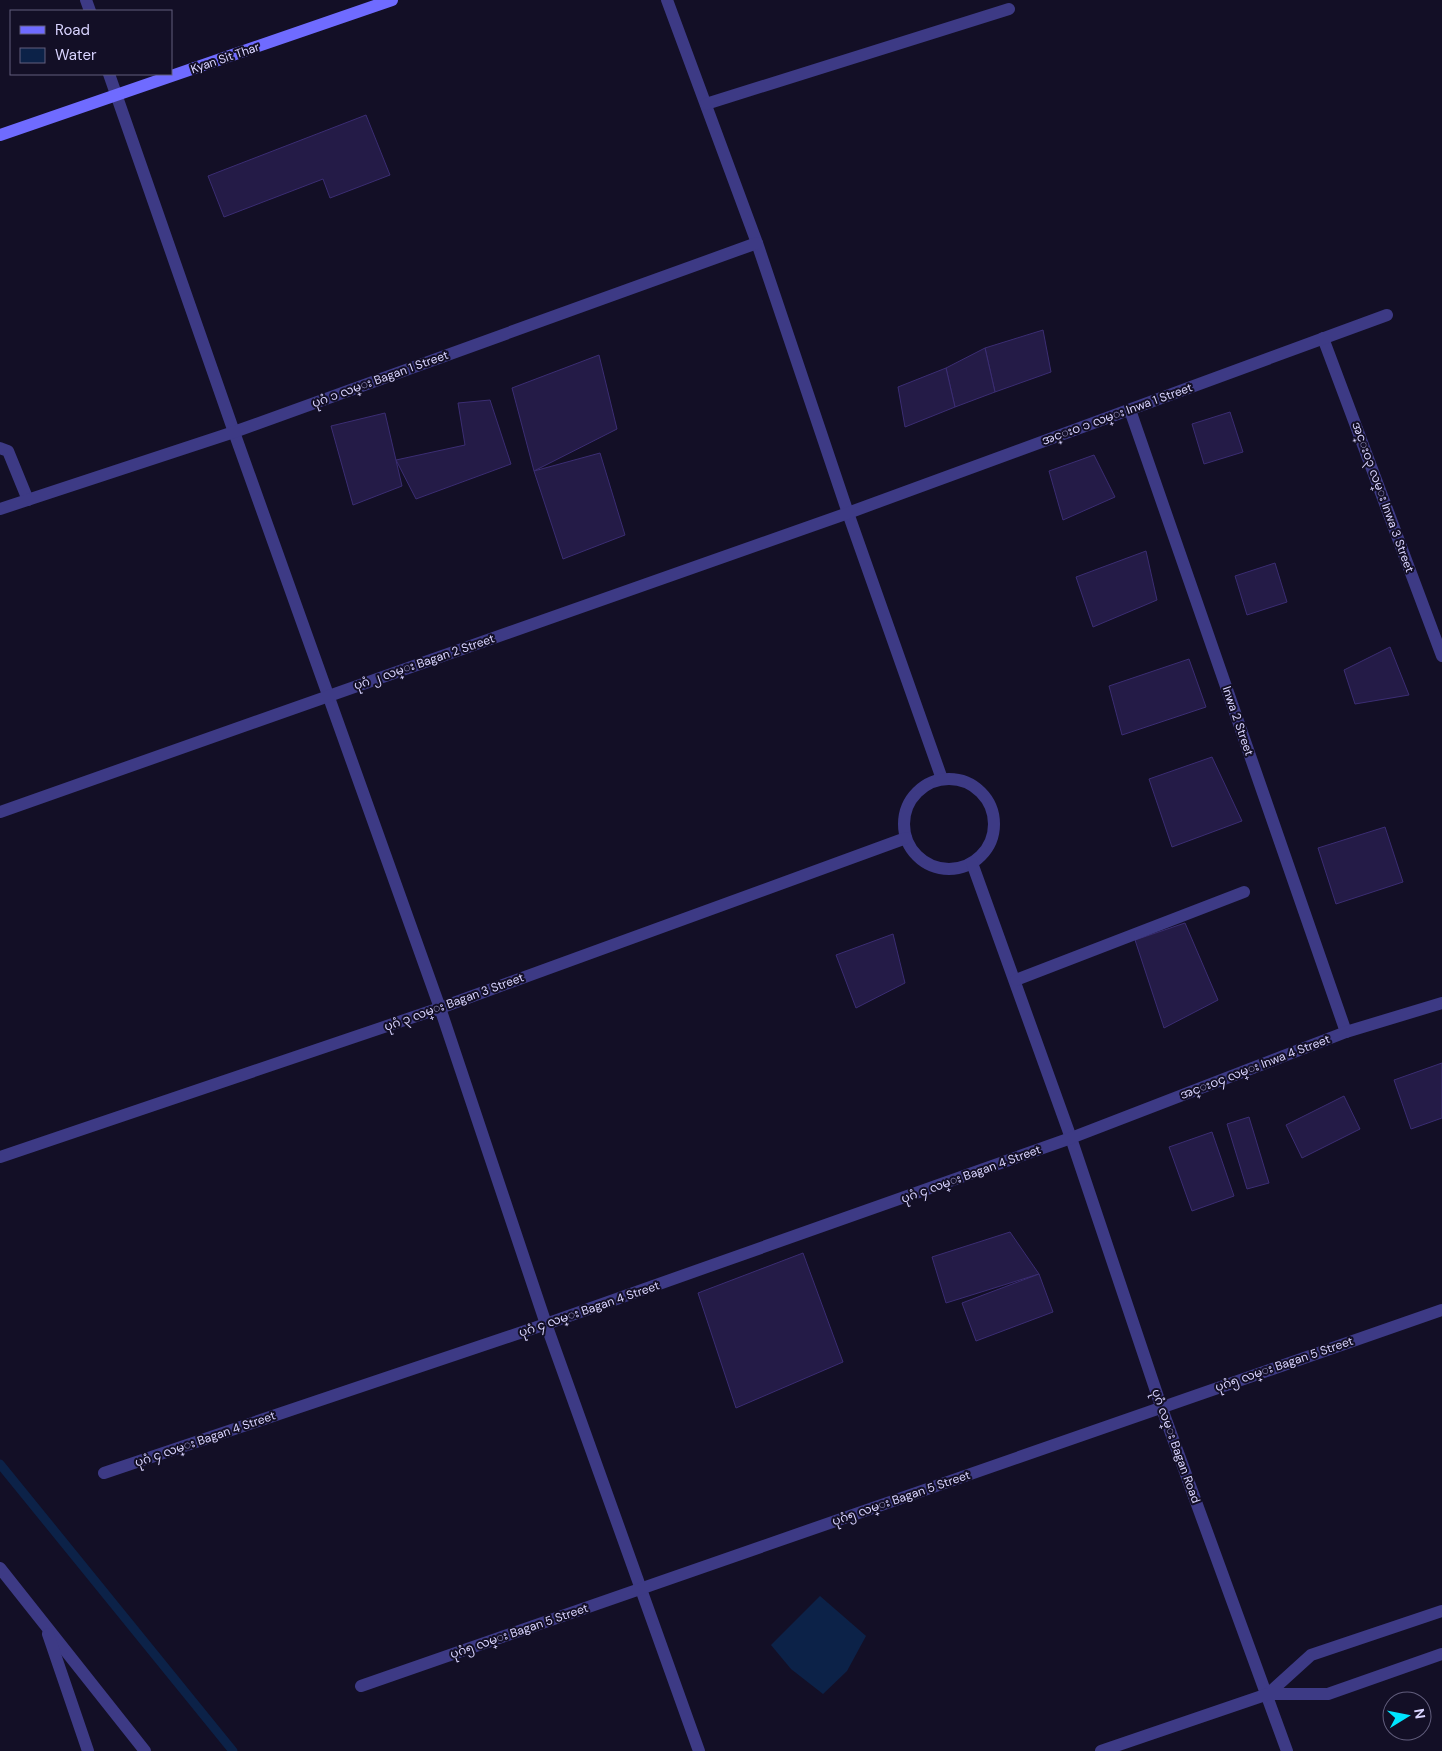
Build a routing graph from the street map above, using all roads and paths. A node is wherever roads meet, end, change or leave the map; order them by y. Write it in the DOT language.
graph roads {
  1 [pos="392,0"];
  2 [pos="667,0"];
  3 [pos="1009,9"];
  4 [pos="109,75"];
  5 [pos="116,95"];
  6 [pos="706,104"];
  7 [pos="0,135"];
  8 [pos="758,244"];
  9 [pos="1386,315"];
  10 [pos="1324,338"];
  11 [pos="1130,410"];
  12 [pos="234,432"];
  13 [pos="0,448"];
  14 [pos="28,500"];
  15 [pos="0,509"];
  16 [pos="848,513"];
  17 [pos="1442,656"];
  18 [pos="329,696"];
  19 [pos="942,779"];
  20 [pos="0,812"];
  21 [pos="906,838"];
  22 [pos="972,863"];
  23 [pos="1244,892"];
  24 [pos="1016,980"];
  25 [pos="1442,1003"];
  26 [pos="440,1008"];
  27 [pos="1346,1032"];
  28 [pos="1071,1138"];
  29 [pos="0,1157"];
  30 [pos="1442,1310"];
  31 [pos="546,1324"];
  32 [pos="1161,1406"];
  33 [pos="104,1473"];
  34 [pos="0,1568"];
  35 [pos="642,1589"];
  36 [pos="1442,1611"];
  37 [pos="45,1624"];
  38 [pos="1442,1654"];
  39 [pos="361,1686"];
  40 [pos="1268,1694"];
  41 [pos="88,1751"];
  42 [pos="145,1751"];
  43 [pos="699,1751"];
  44 [pos="1100,1751"];
  45 [pos="1287,1751"];
  1 -- 5 [label="main road, Kyan Sit Thar"];
  2 -- 6 [label="street"];
  3 -- 6 [label="street"];
  4 -- 5 [label="street"];
  5 -- 7 [label="main road, Kyan Sit Thar"];
  5 -- 12 [label="street"];
  6 -- 8 [label="street"];
  8 -- 12 [label="street, ပုဂံ ၁ လမ္း Bagan 1 Street"];
  8 -- 16 [label="street"];
  9 -- 10 [label="street, အင္းဝ ၁ လမ္း Inwa 1 Street"];
  10 -- 11 [label="street, အင္းဝ ၁ လမ္း Inwa 1 Street"];
  10 -- 17 [label="street, အင္းဝ၃ လမ္း Inwa 3 Street"];
  11 -- 16 [label="street, အင္းဝ ၁ လမ္း Inwa 1 Street"];
  11 -- 27 [label="street, Inwa 2 Street"];
  12 -- 14 [label="street, ပုဂံ ၁ လမ္း Bagan 1 Street"];
  12 -- 18 [label="street"];
  13 -- 14 [label="street"];
  14 -- 15 [label="street, ပုဂံ ၁ လမ္း Bagan 1 Street"];
  16 -- 18 [label="street, ပုဂံ ၂ လမ္း Bagan 2 Street"];
  16 -- 19 [label="street"];
  18 -- 20 [label="street, ပုဂံ ၂ လမ္း Bagan 2 Street"];
  18 -- 26 [label="street"];
  19 -- 21 [label="street"];
  19 -- 22 [label="street"];
  21 -- 22 [label="street"];
  21 -- 26 [label="street, ပုဂံ ၃ လမ္း Bagan 3 Street"];
  22 -- 24 [label="street, ပုဂံ လမ္း Bagan Road"];
  23 -- 24 [label="street"];
  24 -- 28 [label="street, ပုဂံ လမ္း Bagan Road"];
  25 -- 27 [label="street, အင္းဝ၄ လမ္း Inwa 4 Street"];
  26 -- 29 [label="street, ပုဂံ ၃ လမ္း Bagan 3 Street"];
  26 -- 31 [label="street"];
  27 -- 28 [label="street, အင္းဝ၄ လမ္း Inwa 4 Street"];
  28 -- 31 [label="street, ပုဂံ ၄ လမ္း Bagan 4 Street"];
  28 -- 32 [label="street, ပုဂံ လမ္း Bagan Road"];
  30 -- 32 [label="street, ပုဂံ၅ လမ္း Bagan 5 Street"];
  31 -- 33 [label="street, ပုဂံ ၄ လမ္း Bagan 4 Street"];
  31 -- 35 [label="street"];
  32 -- 35 [label="street, ပုဂံ၅ လမ္း Bagan 5 Street"];
  32 -- 40 [label="street, ပုဂံ လမ္း Bagan Road"];
  34 -- 37 [label="street"];
  35 -- 39 [label="street, ပုဂံ၅ လမ္း Bagan 5 Street"];
  35 -- 43 [label="street"];
  36 -- 40 [label="street"];
  37 -- 41 [label="street"];
  37 -- 42 [label="street"];
  38 -- 40 [label="street"];
  40 -- 44 [label="street"];
  40 -- 45 [label="street, ပုဂံ လမ္း Bagan Road"];
}
